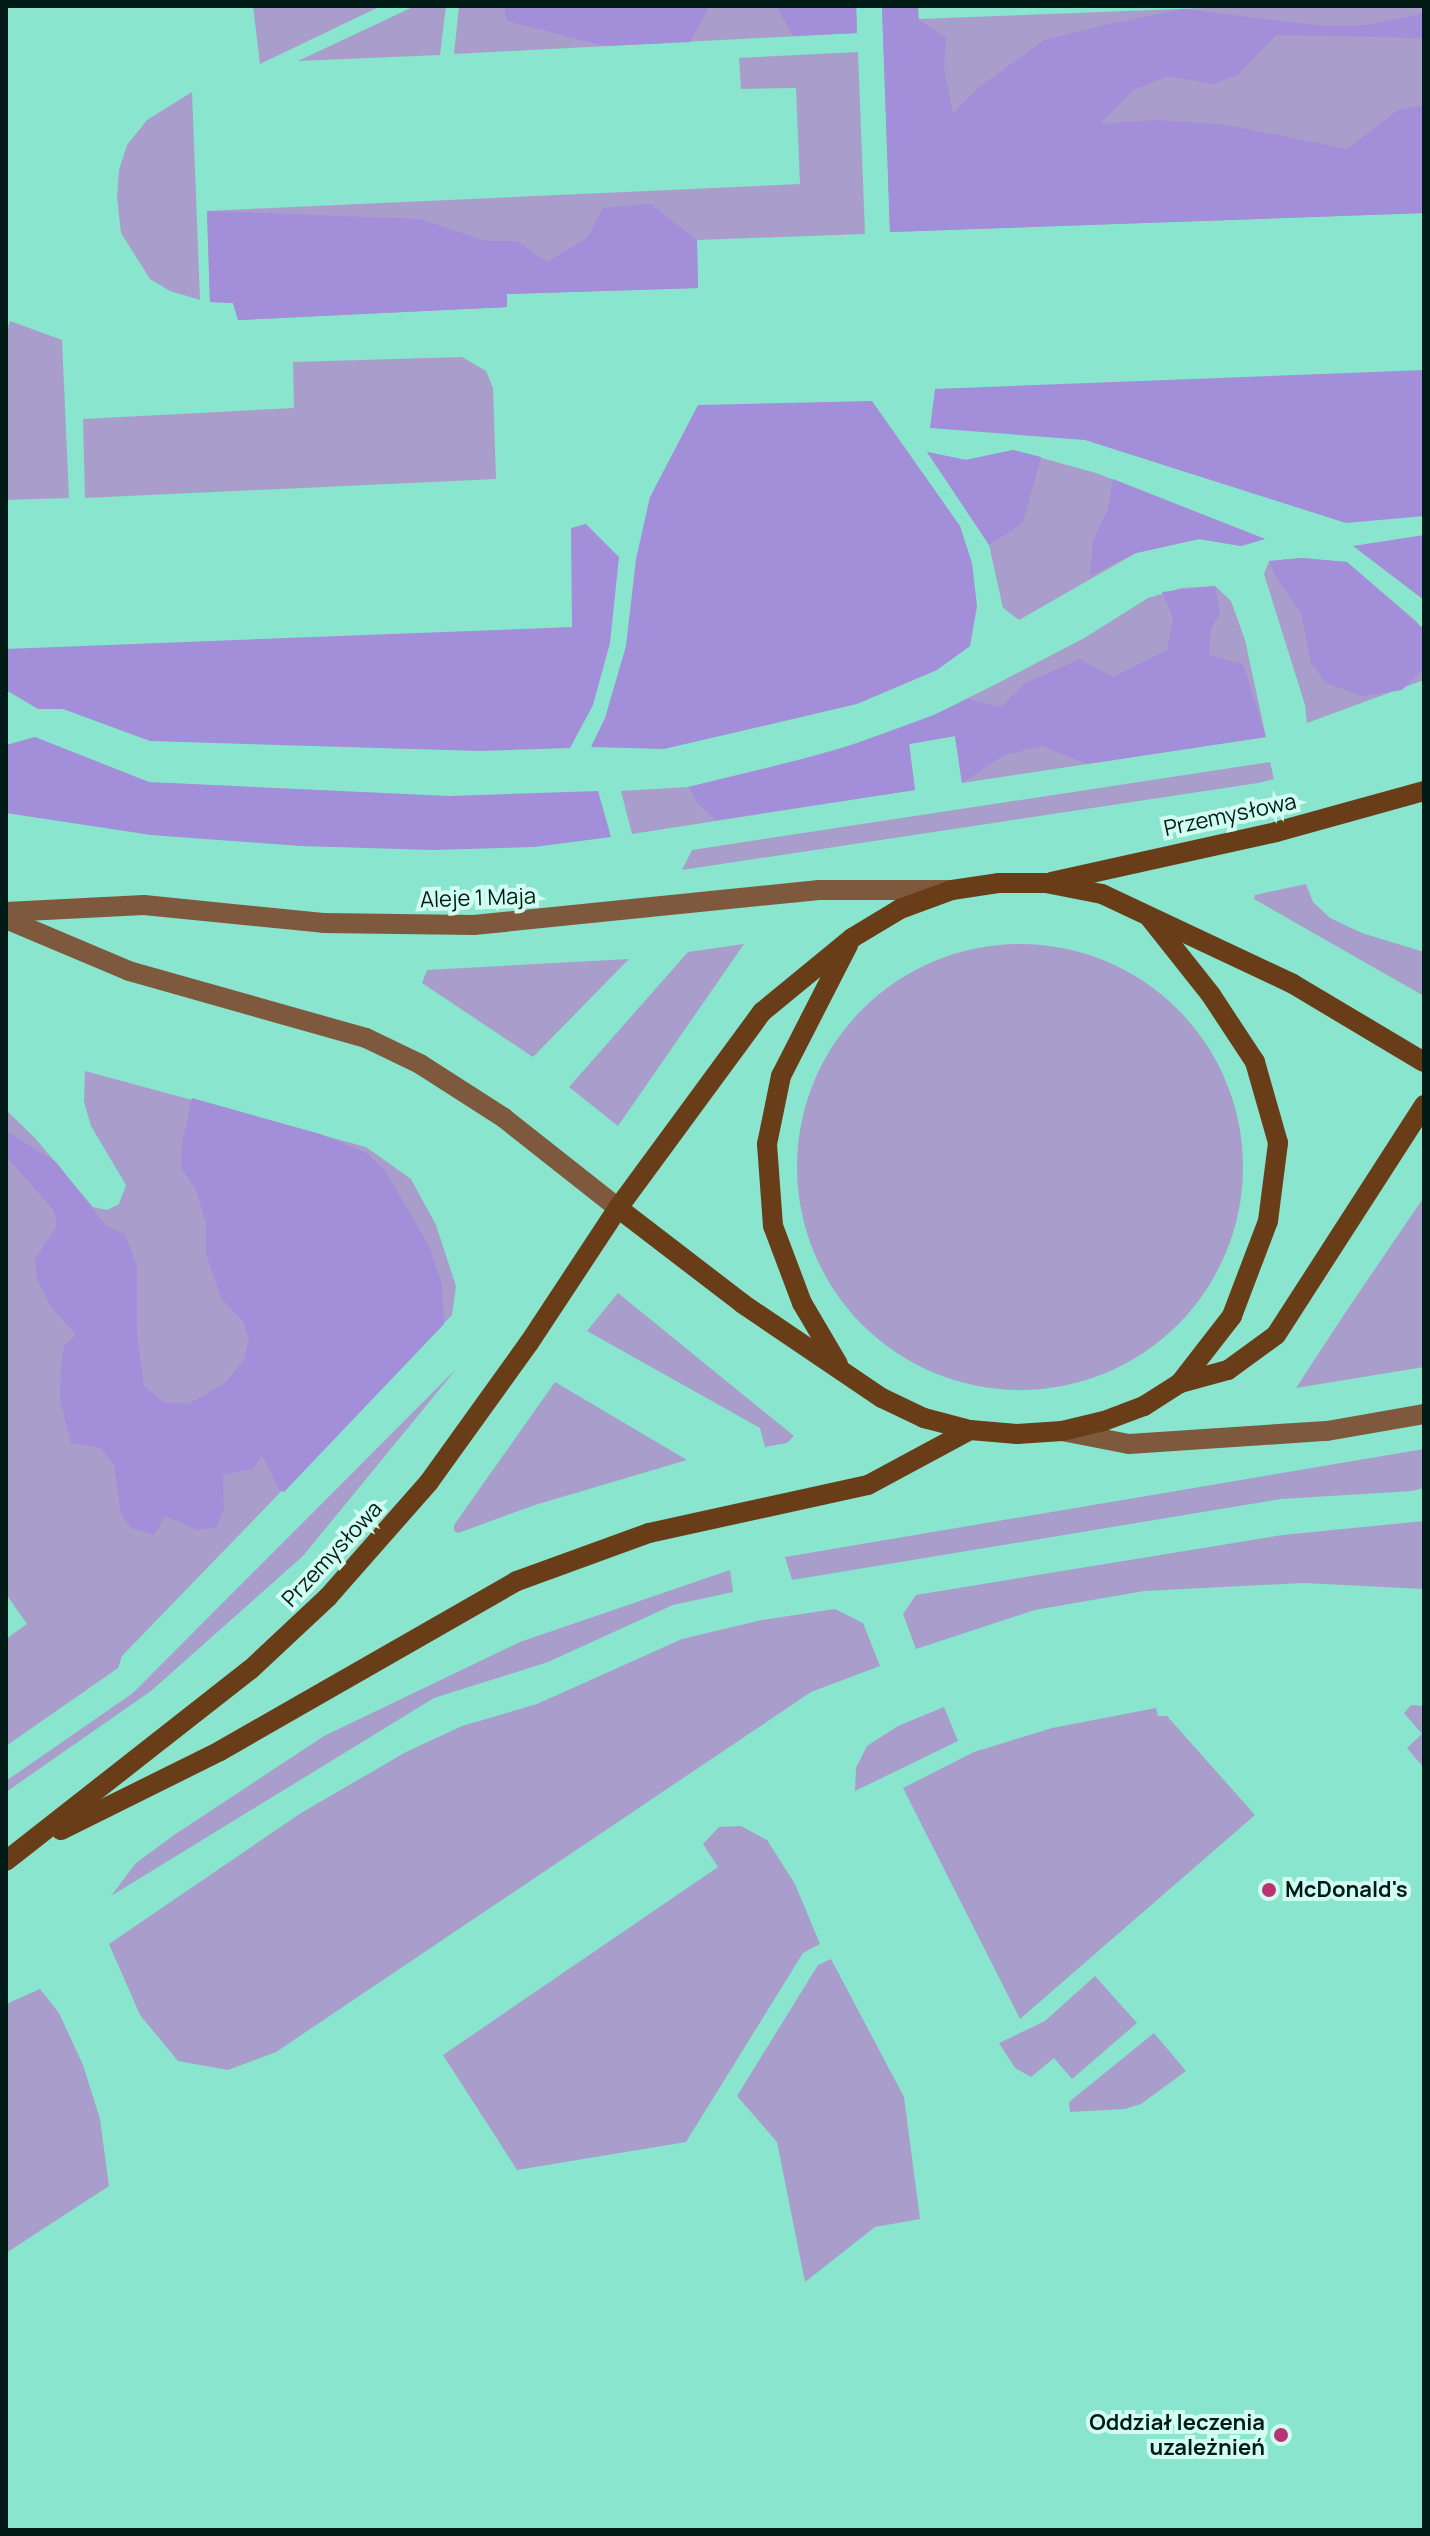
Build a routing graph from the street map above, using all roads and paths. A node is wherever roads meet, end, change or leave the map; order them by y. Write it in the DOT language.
graph roads {
  1 [pos="1424,791"];
  2 [pos="1046,883"];
  3 [pos="952,890"];
  4 [pos="6,912"];
  5 [pos="1148,915"];
  6 [pos="6,919"];
  7 [pos="852,938"];
  8 [pos="1424,1062"];
  9 [pos="1424,1105"];
  10 [pos="618,1208"];
  11 [pos="842,1371"];
  12 [pos="1180,1383"];
  13 [pos="1424,1414"];
  14 [pos="970,1430"];
  15 [pos="1062,1431"];
  16 [pos="14,1856"];
  1 -- 2 [label="main road, Przemysłowa"];
  2 -- 3 [label="main road, Przemysłowa"];
  2 -- 5 [label="main road"];
  3 -- 4 [label="street, Aleje 1 Maja"];
  3 -- 7 [label="main road, Przemysłowa"];
  5 -- 8 [label="main road"];
  5 -- 12 [label="main road"];
  6 -- 10 [label="street"];
  7 -- 10 [label="main road, Przemysłowa"];
  7 -- 11 [label="main road"];
  9 -- 12 [label="main road"];
  10 -- 11 [label="main road"];
  10 -- 16 [label="main road, Przemysłowa"];
  11 -- 14 [label="main road"];
  12 -- 15 [label="main road"];
  13 -- 15 [label="street"];
  14 -- 15 [label="main road"];
  14 -- 16 [label="main road"];
}
